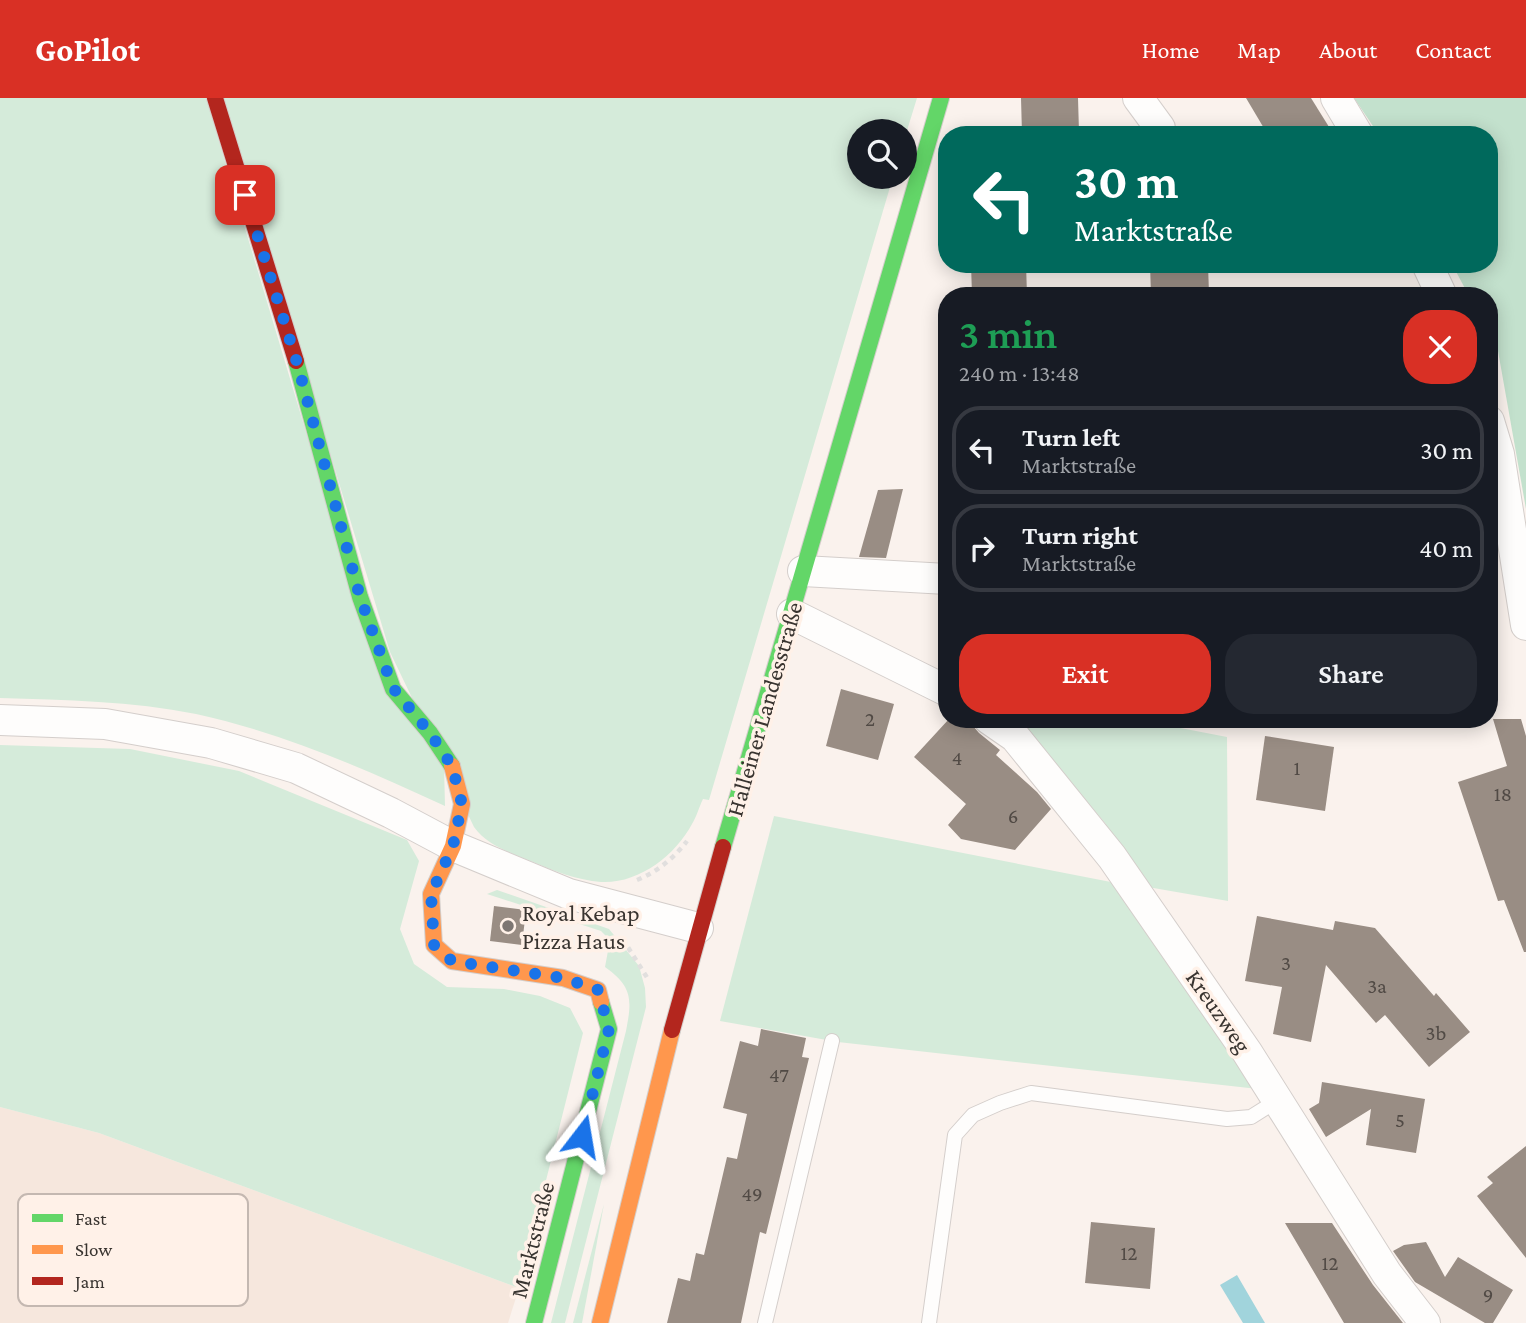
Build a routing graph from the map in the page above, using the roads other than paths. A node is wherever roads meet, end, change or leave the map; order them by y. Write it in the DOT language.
graph roads {
  1 [pos="215,98"];
  2 [pos="941,98"];
  3 [pos="1138,98"];
  4 [pos="1335,98"];
  5 [pos="1159,126"];
  6 [pos="1352,126"];
  7 [pos="1498,451"];
  8 [pos="803,570"];
  9 [pos="938,578"];
  10 [pos="792,614"];
  11 [pos="1526,625"];
  12 [pos="938,687"];
  13 [pos="0,720"];
  14 [pos="1002,728"];
  15 [pos="453,846"];
  16 [pos="698,928"];
  17 [pos="832,1041"];
  18 [pos="1278,1100"];
  19 [pos="534,1323"];
  20 [pos="600,1323"];
  21 [pos="765,1323"];
  22 [pos="929,1323"];
  23 [pos="1425,1323"];
  1 -- 15 [label="street"];
  2 -- 8 [label="street, Halleiner Landesstraße"];
  3 -- 5 [label="street"];
  4 -- 6 [label="street"];
  7 -- 11 [label="street"];
  8 -- 9 [label="street"];
  8 -- 10 [label="street, Halleiner Landesstraße"];
  10 -- 12 [label="street"];
  10 -- 16 [label="street, Halleiner Landesstraße"];
  13 -- 15 [label="street"];
  14 -- 18 [label="street, Kreuzweg"];
  15 -- 16 [label="street"];
  15 -- 19 [label="street, Marktstraße"];
  16 -- 20 [label="street, Halleiner Landesstraße"];
  17 -- 21 [label="lane"];
  18 -- 22 [label="lane"];
  18 -- 23 [label="street, Kreuzweg"];
}
